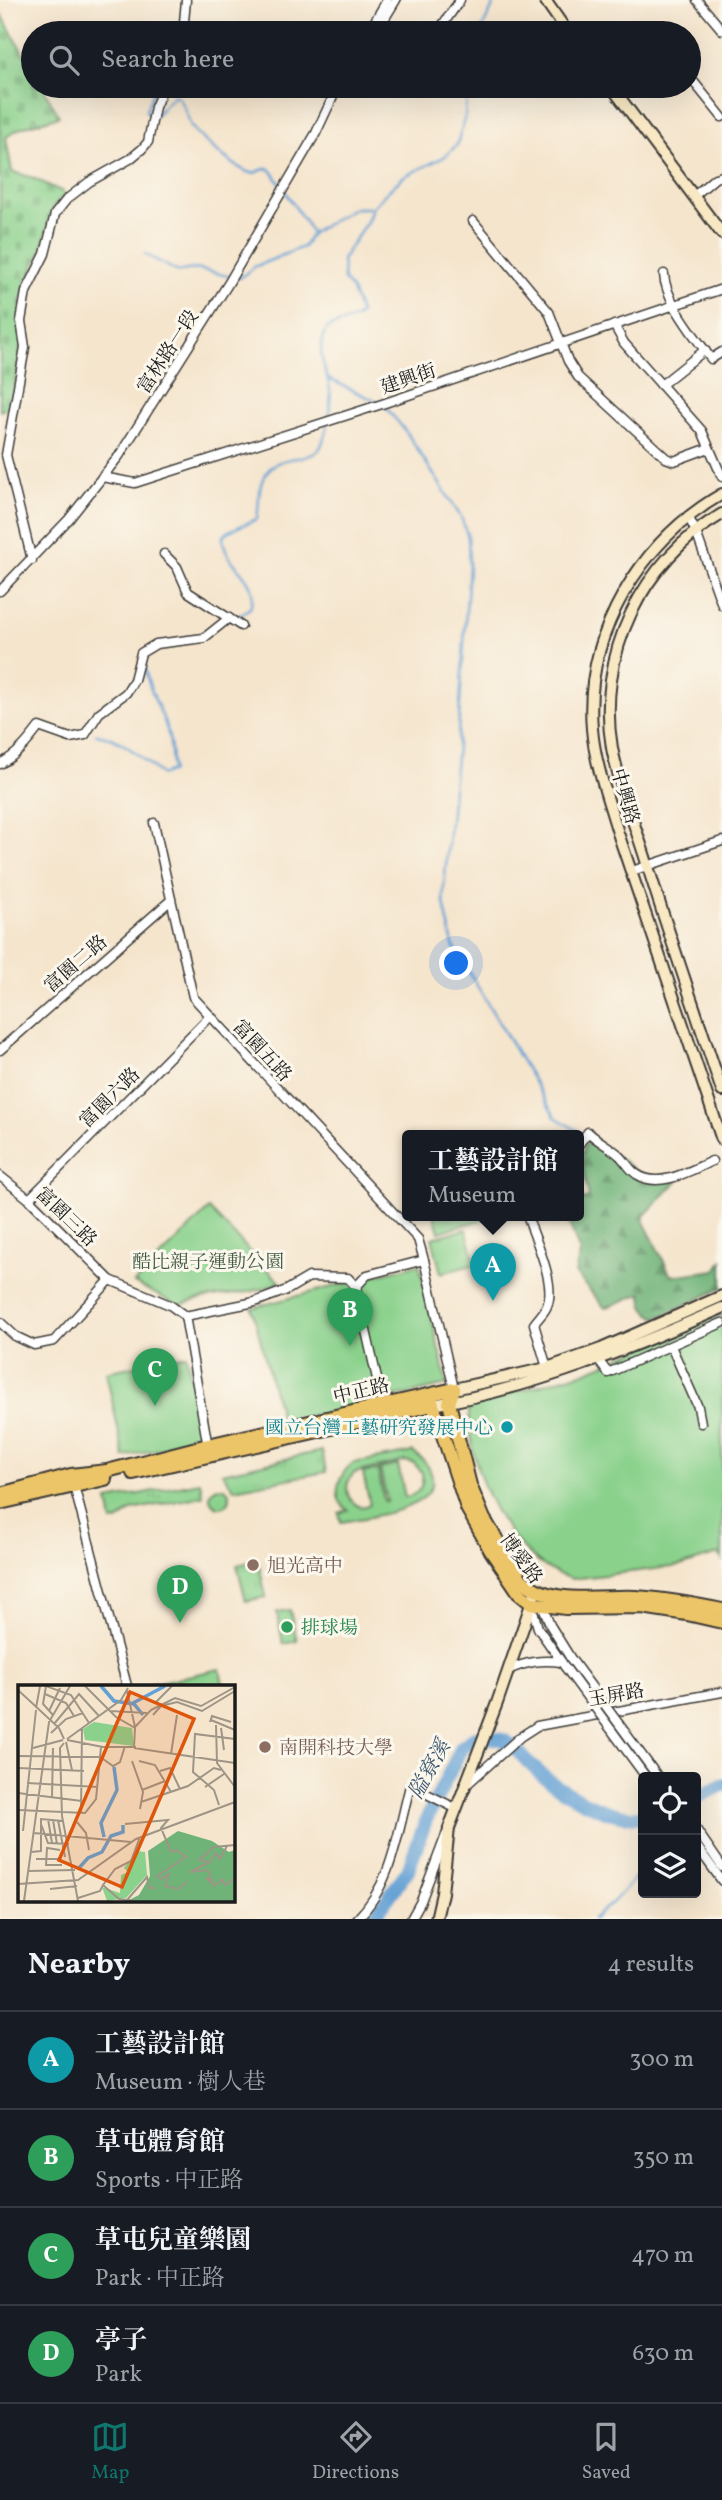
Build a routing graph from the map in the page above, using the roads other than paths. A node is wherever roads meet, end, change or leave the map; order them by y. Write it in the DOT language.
graph roads {
  1 [pos="186,0"];
  2 [pos="387,0"];
  3 [pos="396,0"];
  4 [pos="460,0"];
  5 [pos="545,0"];
  6 [pos="697,0"];
  7 [pos="722,15"];
  8 [pos="713,19"];
  9 [pos="184,21"];
  10 [pos="375,21"];
  11 [pos="383,21"];
  12 [pos="446,21"];
  13 [pos="560,21"];
  14 [pos="722,30"];
  15 [pos="701,91"];
  16 [pos="159,98"];
  17 [pos="333,98"];
  18 [pos="336,98"];
  19 [pos="620,98"];
  20 [pos="330,106"];
  21 [pos="722,117"];
  22 [pos="722,176"];
  23 [pos="694,196"];
  24 [pos="473,221"];
  25 [pos="722,234"];
  26 [pos="664,274"];
  27 [pos="722,289"];
  28 [pos="675,304"];
  29 [pos="614,325"];
  30 [pos="560,342"];
  31 [pos="705,350"];
  32 [pos="722,352"];
  33 [pos="661,384"];
  34 [pos="709,448"];
  35 [pos="102,477"];
  36 [pos="722,477"];
  37 [pos="722,494"];
  38 [pos="722,514"];
  39 [pos="688,516"];
  40 [pos="696,532"];
  41 [pos="164,554"];
  42 [pos="32,560"];
  43 [pos="0,591"];
  44 [pos="722,605"];
  45 [pos="0,764"];
  46 [pos="154,822"];
  47 [pos="722,841"];
  48 [pos="648,865"];
  49 [pos="632,871"];
  50 [pos="171,900"];
  51 [pos="210,1016"];
  52 [pos="0,1051"];
  53 [pos="722,1091"];
  54 [pos="584,1137"];
  55 [pos="722,1140"];
  56 [pos="712,1161"];
  57 [pos="0,1176"];
  58 [pos="29,1199"];
  59 [pos="529,1221"];
  60 [pos="424,1260"];
  61 [pos="110,1280"];
  62 [pos="356,1287"];
  63 [pos="722,1296"];
  64 [pos="722,1308"];
  65 [pos="185,1316"];
  66 [pos="0,1322"];
  67 [pos="722,1323"];
  68 [pos="670,1346"];
  69 [pos="597,1355"];
  70 [pos="548,1372"];
  71 [pos="454,1389"];
  72 [pos="431,1400"];
  73 [pos="449,1403"];
  74 [pos="383,1405"];
  75 [pos="701,1423"];
  76 [pos="209,1450"];
  77 [pos="72,1480"];
  78 [pos="0,1494"];
  79 [pos="0,1503"];
  80 [pos="536,1599"];
  81 [pos="722,1610"];
  82 [pos="722,1622"];
  83 [pos="563,1665"];
  84 [pos="509,1670"];
  85 [pos="127,1685"];
  86 [pos="722,1692"];
  87 [pos="642,1772"];
  88 [pos="654,1772"];
  89 [pos="467,1782"];
  90 [pos="453,1806"];
  91 [pos="449,1828"];
  92 [pos="700,1835"];
  93 [pos="714,1856"];
  94 [pos="722,1867"];
  95 [pos="722,1881"];
  96 [pos="357,1919"];
  97 [pos="411,1919"];
  98 [pos="436,1919"];
  1 -- 9 [label="street"];
  2 -- 10 [label="street"];
  3 -- 11 [label="street"];
  4 -- 12 [label="street"];
  5 -- 13 [label="street"];
  6 -- 8 [label="street"];
  7 -- 8 [label="street"];
  8 -- 14 [label="street"];
  15 -- 21 [label="street"];
  16 -- 42 [label="street"];
  17 -- 20 [label="street, 富林路一段"];
  18 -- 20 [label="street, 富林路一段"];
  19 -- 23 [label="street"];
  20 -- 35 [label="street, 富林路一段"];
  22 -- 23 [label="street"];
  23 -- 25 [label="street"];
  24 -- 30 [label="street"];
  26 -- 28 [label="street"];
  27 -- 28 [label="street, 建興街"];
  28 -- 29 [label="street, 建興街"];
  28 -- 31 [label="street"];
  29 -- 30 [label="street, 建興街"];
  29 -- 33 [label="street"];
  30 -- 34 [label="street"];
  30 -- 35 [label="street, 建興街"];
  31 -- 32 [label="street"];
  31 -- 33 [label="street"];
  33 -- 34 [label="street"];
  34 -- 36 [label="street"];
  35 -- 42 [label="street, 富林路一段"];
  37 -- 39 [label="street, 中興路"];
  38 -- 40 [label="street, 中興路"];
  39 -- 40 [label="street"];
  39 -- 49 [label="street, 中興路"];
  40 -- 44 [label="street"];
  40 -- 48 [label="street, 中興路"];
  41 -- 45 [label="street"];
  42 -- 43 [label="street, 富林路一段"];
  46 -- 50 [label="street, 富園五路"];
  47 -- 48 [label="street"];
  48 -- 49 [label="street"];
  48 -- 53 [label="street, 中興路"];
  49 -- 55 [label="street, 中興路"];
  50 -- 51 [label="street, 富園五路"];
  50 -- 52 [label="street, 富園二路"];
  51 -- 58 [label="street, 富園六路"];
  51 -- 60 [label="street, 富園五路"];
  54 -- 56 [label="street"];
  57 -- 58 [label="street, 富園三路"];
  58 -- 61 [label="street, 富園三路"];
  59 -- 70 [label="street"];
  60 -- 62 [label="street"];
  60 -- 71 [label="street, 富園五路"];
  61 -- 65 [label="street"];
  61 -- 66 [label="street"];
  62 -- 65 [label="street"];
  62 -- 74 [label="street"];
  63 -- 69 [label="street, 中正路"];
  64 -- 69 [label="street, 中正路"];
  65 -- 76 [label="street"];
  67 -- 68 [label="street"];
  68 -- 69 [label="street"];
  68 -- 75 [label="street"];
  69 -- 70 [label="street, 中正路"];
  70 -- 71 [label="street, 中正路"];
  70 -- 73 [label="street, 中正路"];
  71 -- 72 [label="main road, 中正路"];
  71 -- 73 [label="main road"];
  72 -- 73 [label="street, 中正路"];
  72 -- 74 [label="main road, 中正路"];
  72 -- 76 [label="main road, 中正路"];
  72 -- 80 [label="main road, 博愛路"];
  73 -- 80 [label="main road, 博愛路"];
  74 -- 76 [label="main road, 中正路"];
  76 -- 77 [label="main road, 中正路"];
  77 -- 78 [label="main road, 中正路"];
  77 -- 79 [label="main road, 中正路"];
  77 -- 85 [label="street"];
  80 -- 81 [label="main road, 博愛路"];
  80 -- 82 [label="main road, 博愛路"];
  80 -- 83 [label="street"];
  80 -- 84 [label="street"];
  80 -- 88 [label="street, bridge"];
  83 -- 84 [label="street"];
  83 -- 87 [label="street, bridge"];
  84 -- 89 [label="street"];
  86 -- 89 [label="street, 玉屏路"];
  89 -- 90 [label="street"];
  90 -- 91 [label="street"];
  90 -- 96 [label="street"];
  91 -- 97 [label="street"];
  91 -- 98 [label="street"];
  92 -- 93 [label="street"];
  93 -- 94 [label="street"];
  93 -- 95 [label="street"];
}
